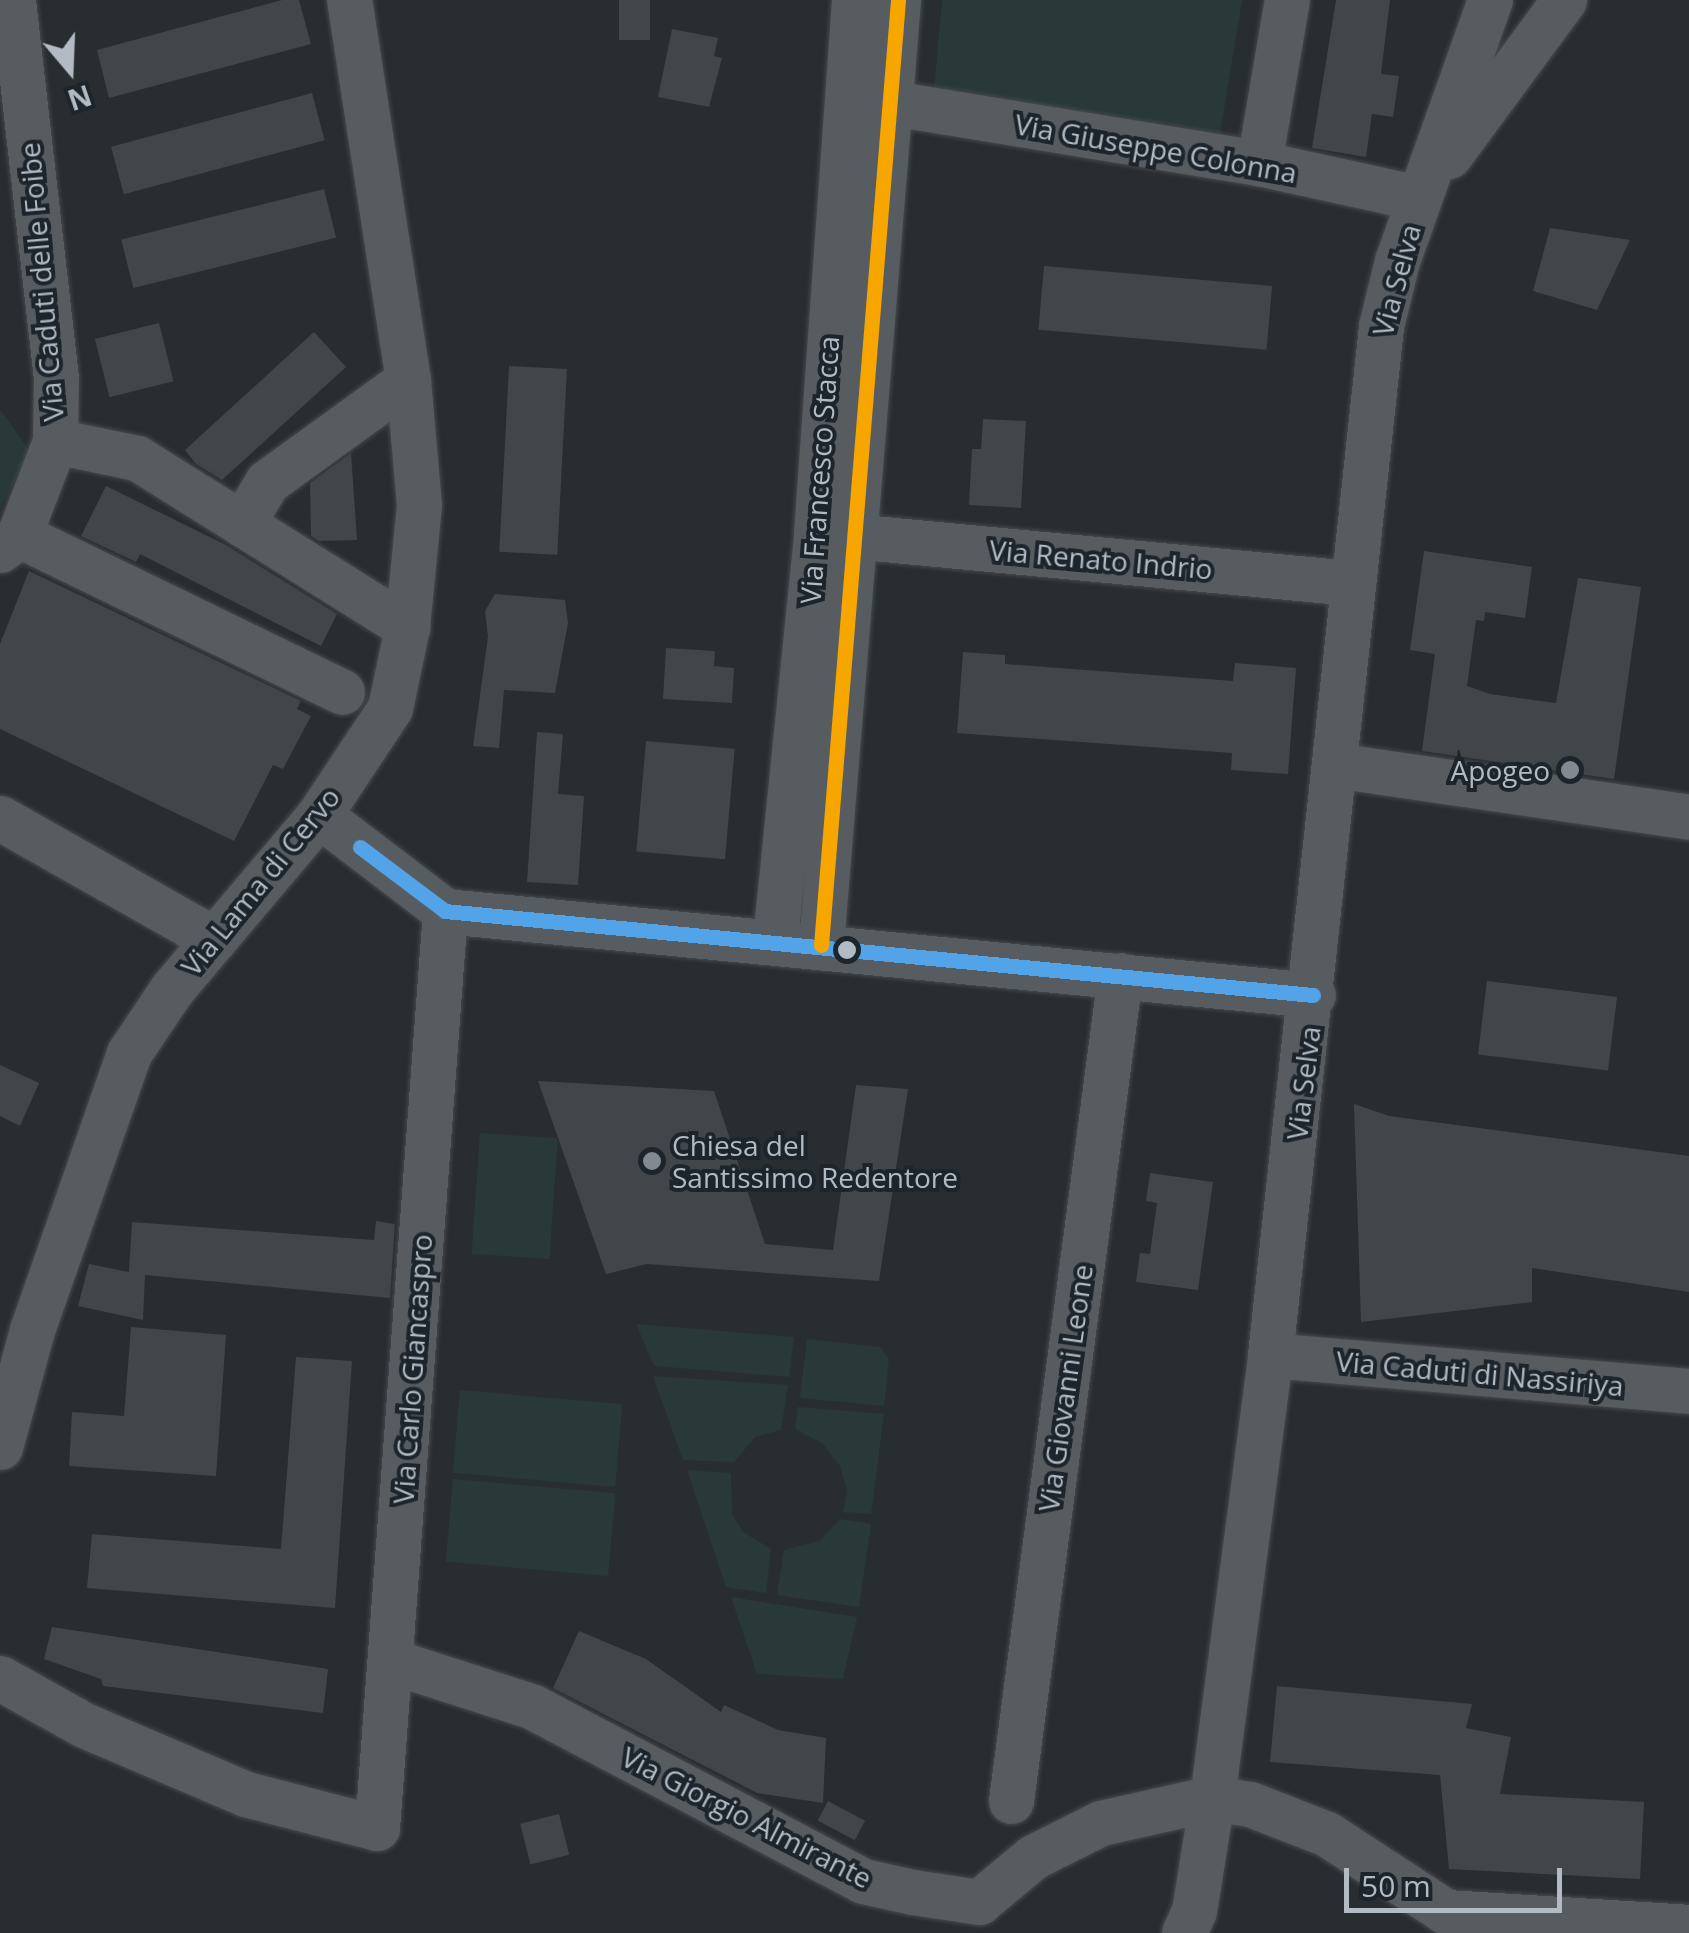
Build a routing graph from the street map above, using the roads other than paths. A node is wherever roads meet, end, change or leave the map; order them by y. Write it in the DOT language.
graph roads {
  1 [pos="14,0"];
  2 [pos="349,0"];
  3 [pos="854,0"];
  4 [pos="898,0"];
  5 [pos="1286,0"];
  6 [pos="1490,0"];
  7 [pos="1564,0"];
  8 [pos="892,103"];
  9 [pos="1259,163"];
  10 [pos="1418,198"];
  11 [pos="408,380"];
  12 [pos="55,441"];
  13 [pos="242,524"];
  14 [pos="852,536"];
  15 [pos="10,542"];
  16 [pos="1350,583"];
  17 [pos="407,627"];
  18 [pos="342,692"];
  19 [pos="1334,765"];
  20 [pos="319,816"];
  21 [pos="1689,817"];
  22 [pos="0,818"];
  23 [pos="445,911"];
  24 [pos="214,938"];
  25 [pos="775,940"];
  26 [pos="820,945"];
  27 [pos="1120,976"];
  28 [pos="1314,996"];
  29 [pos="1270,1355"];
  30 [pos="10,1365"];
  31 [pos="1689,1391"];
  32 [pos="0,1447"];
  33 [pos="391,1661"];
  34 [pos="0,1678"];
  35 [pos="1212,1798"];
  36 [pos="1011,1801"];
  37 [pos="970,1918"];
  38 [pos="1192,1926"];
  39 [pos="1689,1927"];
  1 -- 12 [label="street, Via Caduti delle Foibe"];
  2 -- 11 [label="street, Via Lama di Cervo"];
  3 -- 25 [label="street, Via Francesco Stacca"];
  4 -- 8 [label="street, Via Francesco Stacca"];
  5 -- 9 [label="street"];
  6 -- 10 [label="street, Via Selva"];
  7 -- 10 [label="street"];
  8 -- 9 [label="street, Via Giuseppe Colonna"];
  8 -- 14 [label="street, Via Francesco Stacca"];
  9 -- 10 [label="street, Via Giuseppe Colonna"];
  10 -- 16 [label="street, Via Selva"];
  11 -- 13 [label="street"];
  11 -- 17 [label="street, Via Lama di Cervo"];
  12 -- 13 [label="street"];
  12 -- 15 [label="street, Via Caduti delle Foibe"];
  13 -- 17 [label="street"];
  14 -- 16 [label="street, Via Renato Indrio"];
  14 -- 26 [label="street, Via Francesco Stacca"];
  15 -- 18 [label="street"];
  16 -- 19 [label="street, Via Selva"];
  17 -- 20 [label="street, Via Lama di Cervo"];
  19 -- 21 [label="street"];
  19 -- 28 [label="street, Via Selva"];
  20 -- 23 [label="street"];
  20 -- 24 [label="street, Via Lama di Cervo"];
  22 -- 24 [label="street"];
  23 -- 25 [label="street"];
  23 -- 33 [label="street, Via Carlo Giancaspro"];
  24 -- 30 [label="street, Via Lama di Cervo"];
  25 -- 26 [label="street"];
  26 -- 27 [label="street"];
  27 -- 28 [label="street"];
  27 -- 36 [label="street, Via Giovanni Leone"];
  28 -- 29 [label="street, Via Selva"];
  29 -- 31 [label="street, Via Caduti di Nassiriya"];
  29 -- 35 [label="street, Via Selva"];
  30 -- 32 [label="street, Via Lama di Cervo"];
  33 -- 34 [label="street, Via Carlo Giancaspro"];
  33 -- 37 [label="street, Via Giorgio Almirante"];
  35 -- 37 [label="street, Via Giorgio Almirante"];
  35 -- 38 [label="street, Via Selva"];
  35 -- 39 [label="street"];
}
